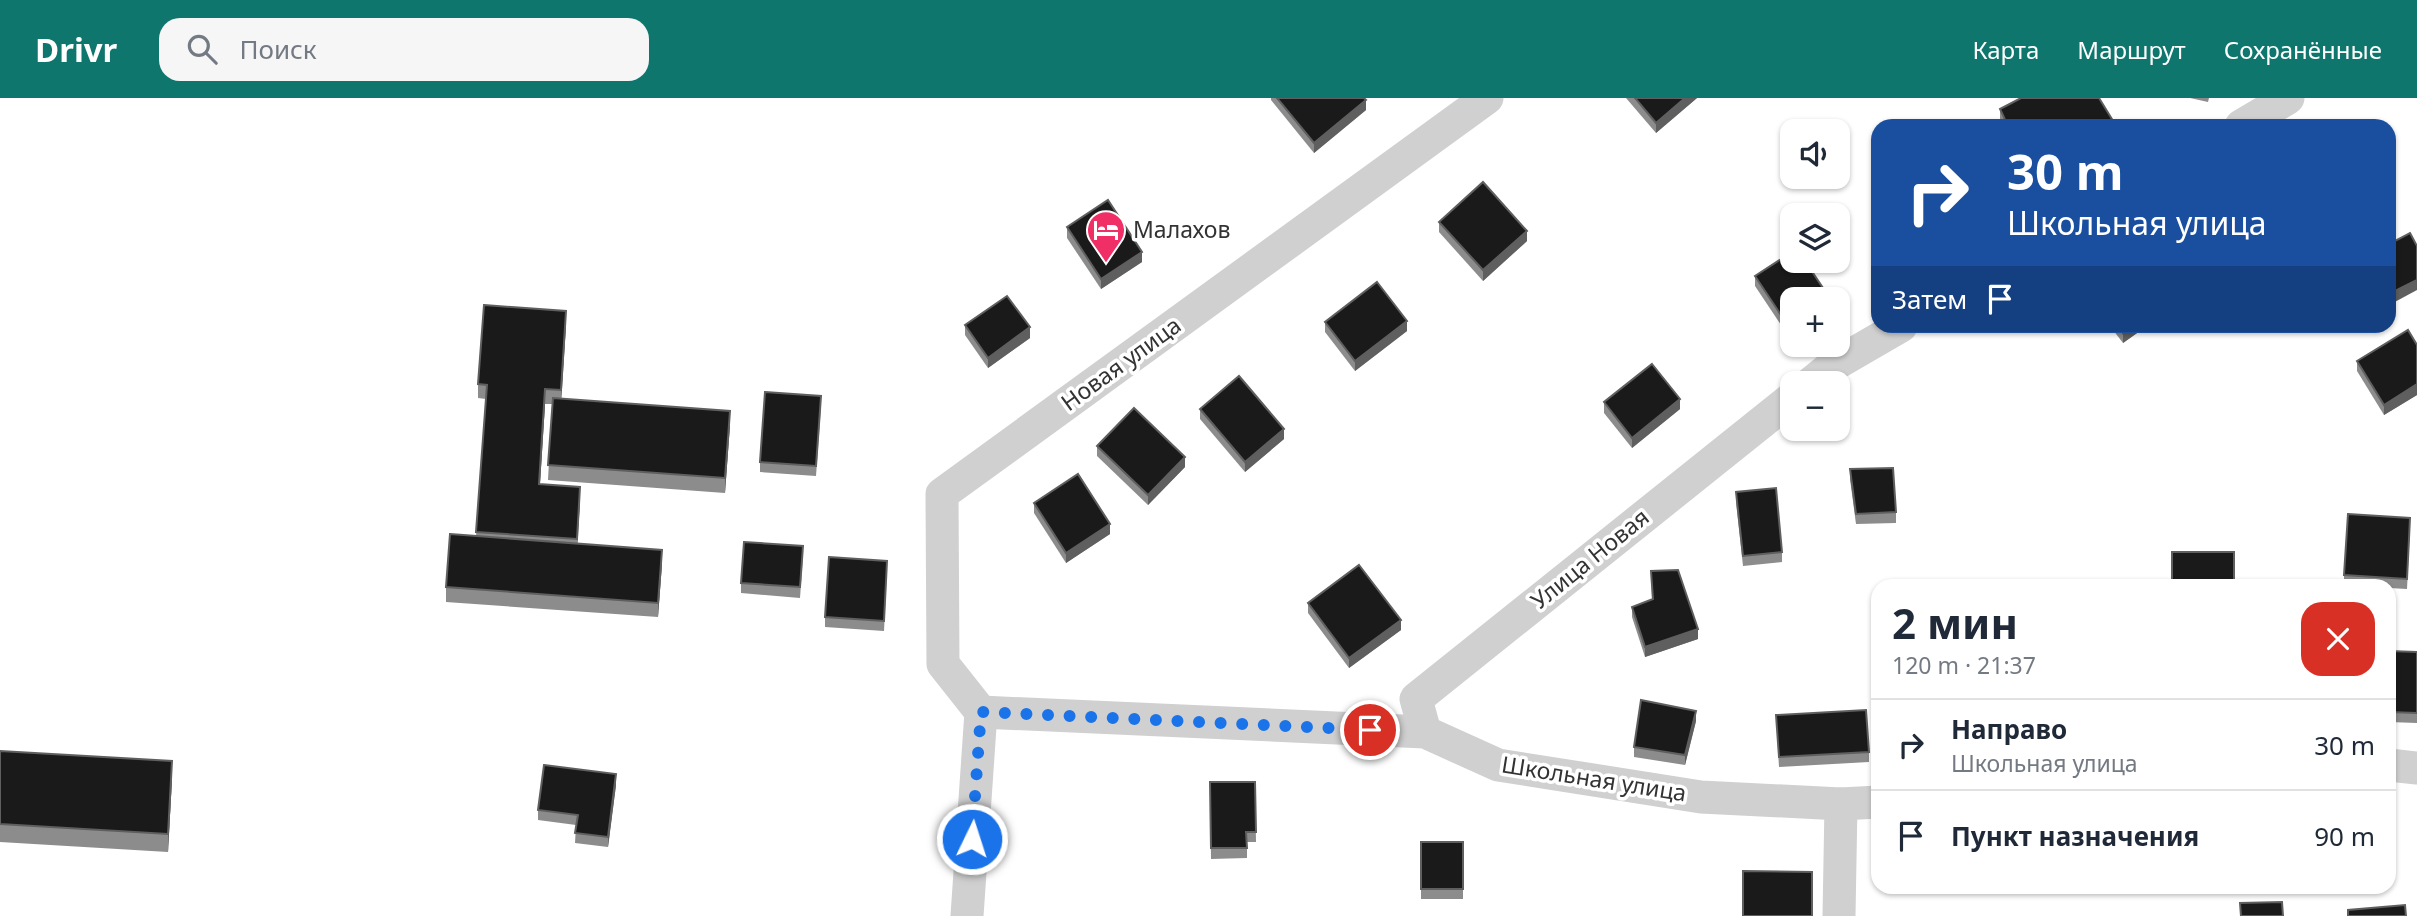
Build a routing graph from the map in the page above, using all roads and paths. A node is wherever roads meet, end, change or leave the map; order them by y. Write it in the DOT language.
graph roads {
  1 [pos="1487,98"];
  2 [pos="2288,98"];
  3 [pos="2253,119"];
  4 [pos="1890,333"];
  5 [pos="1826,371"];
  6 [pos="1780,408"];
  7 [pos="981,712"];
  8 [pos="1425,732"];
  9 [pos="2396,766"];
  10 [pos="2417,768"];
  11 [pos="1871,802"];
  12 [pos="1841,804"];
  13 [pos="967,916"];
  14 [pos="1839,916"];
  1 -- 7 [label="street, Новая улица"];
  2 -- 3 [label="street"];
  4 -- 5 [label="street"];
  6 -- 8 [label="street, Улица Новая"];
  7 -- 8 [label="street, Школьная улица"];
  7 -- 13 [label="street"];
  8 -- 12 [label="street, Школьная улица"];
  9 -- 10 [label="street"];
  11 -- 12 [label="street, Школьная улица"];
  12 -- 14 [label="street"];
}
